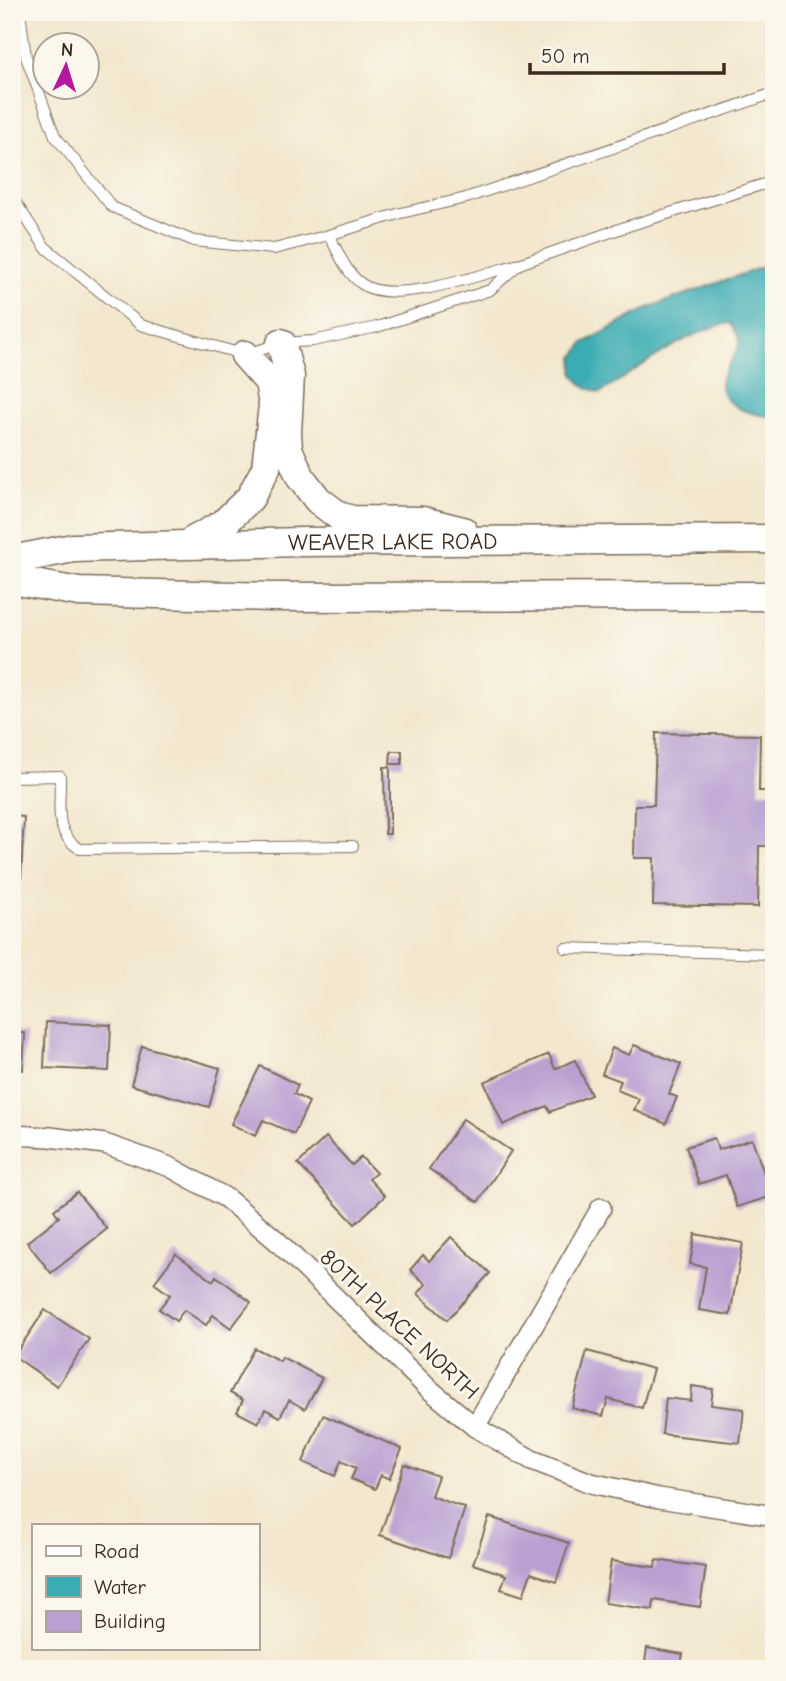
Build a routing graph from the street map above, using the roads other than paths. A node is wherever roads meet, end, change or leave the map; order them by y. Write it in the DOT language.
graph roads {
  1 [pos="20,12"];
  2 [pos="774,93"];
  3 [pos="774,181"];
  4 [pos="12,197"];
  5 [pos="329,235"];
  6 [pos="519,264"];
  7 [pos="281,343"];
  8 [pos="245,355"];
  9 [pos="774,539"];
  10 [pos="503,541"];
  11 [pos="186,545"];
  12 [pos="12,560"];
  13 [pos="12,580"];
  14 [pos="774,596"];
  15 [pos="12,777"];
  16 [pos="353,846"];
  17 [pos="565,948"];
  18 [pos="774,954"];
  19 [pos="12,1135"];
  20 [pos="601,1208"];
  21 [pos="475,1427"];
  22 [pos="774,1516"];
  1 -- 5 [label="lane"];
  2 -- 5 [label="lane"];
  3 -- 6 [label="lane"];
  4 -- 8 [label="lane"];
  5 -- 6 [label="lane"];
  6 -- 7 [label="lane"];
  7 -- 8 [label="lane"];
  7 -- 10 [label="main road"];
  8 -- 11 [label="main road"];
  9 -- 10 [label="main road, WEAVER LAKE ROAD"];
  10 -- 11 [label="main road, WEAVER LAKE ROAD"];
  11 -- 12 [label="main road, WEAVER LAKE ROAD"];
  13 -- 14 [label="main road"];
  15 -- 16 [label="lane"];
  17 -- 18 [label="lane"];
  19 -- 21 [label="street, 80TH PLACE NORTH"];
  20 -- 21 [label="street"];
  21 -- 22 [label="street, 80TH PLACE NORTH"];
}
